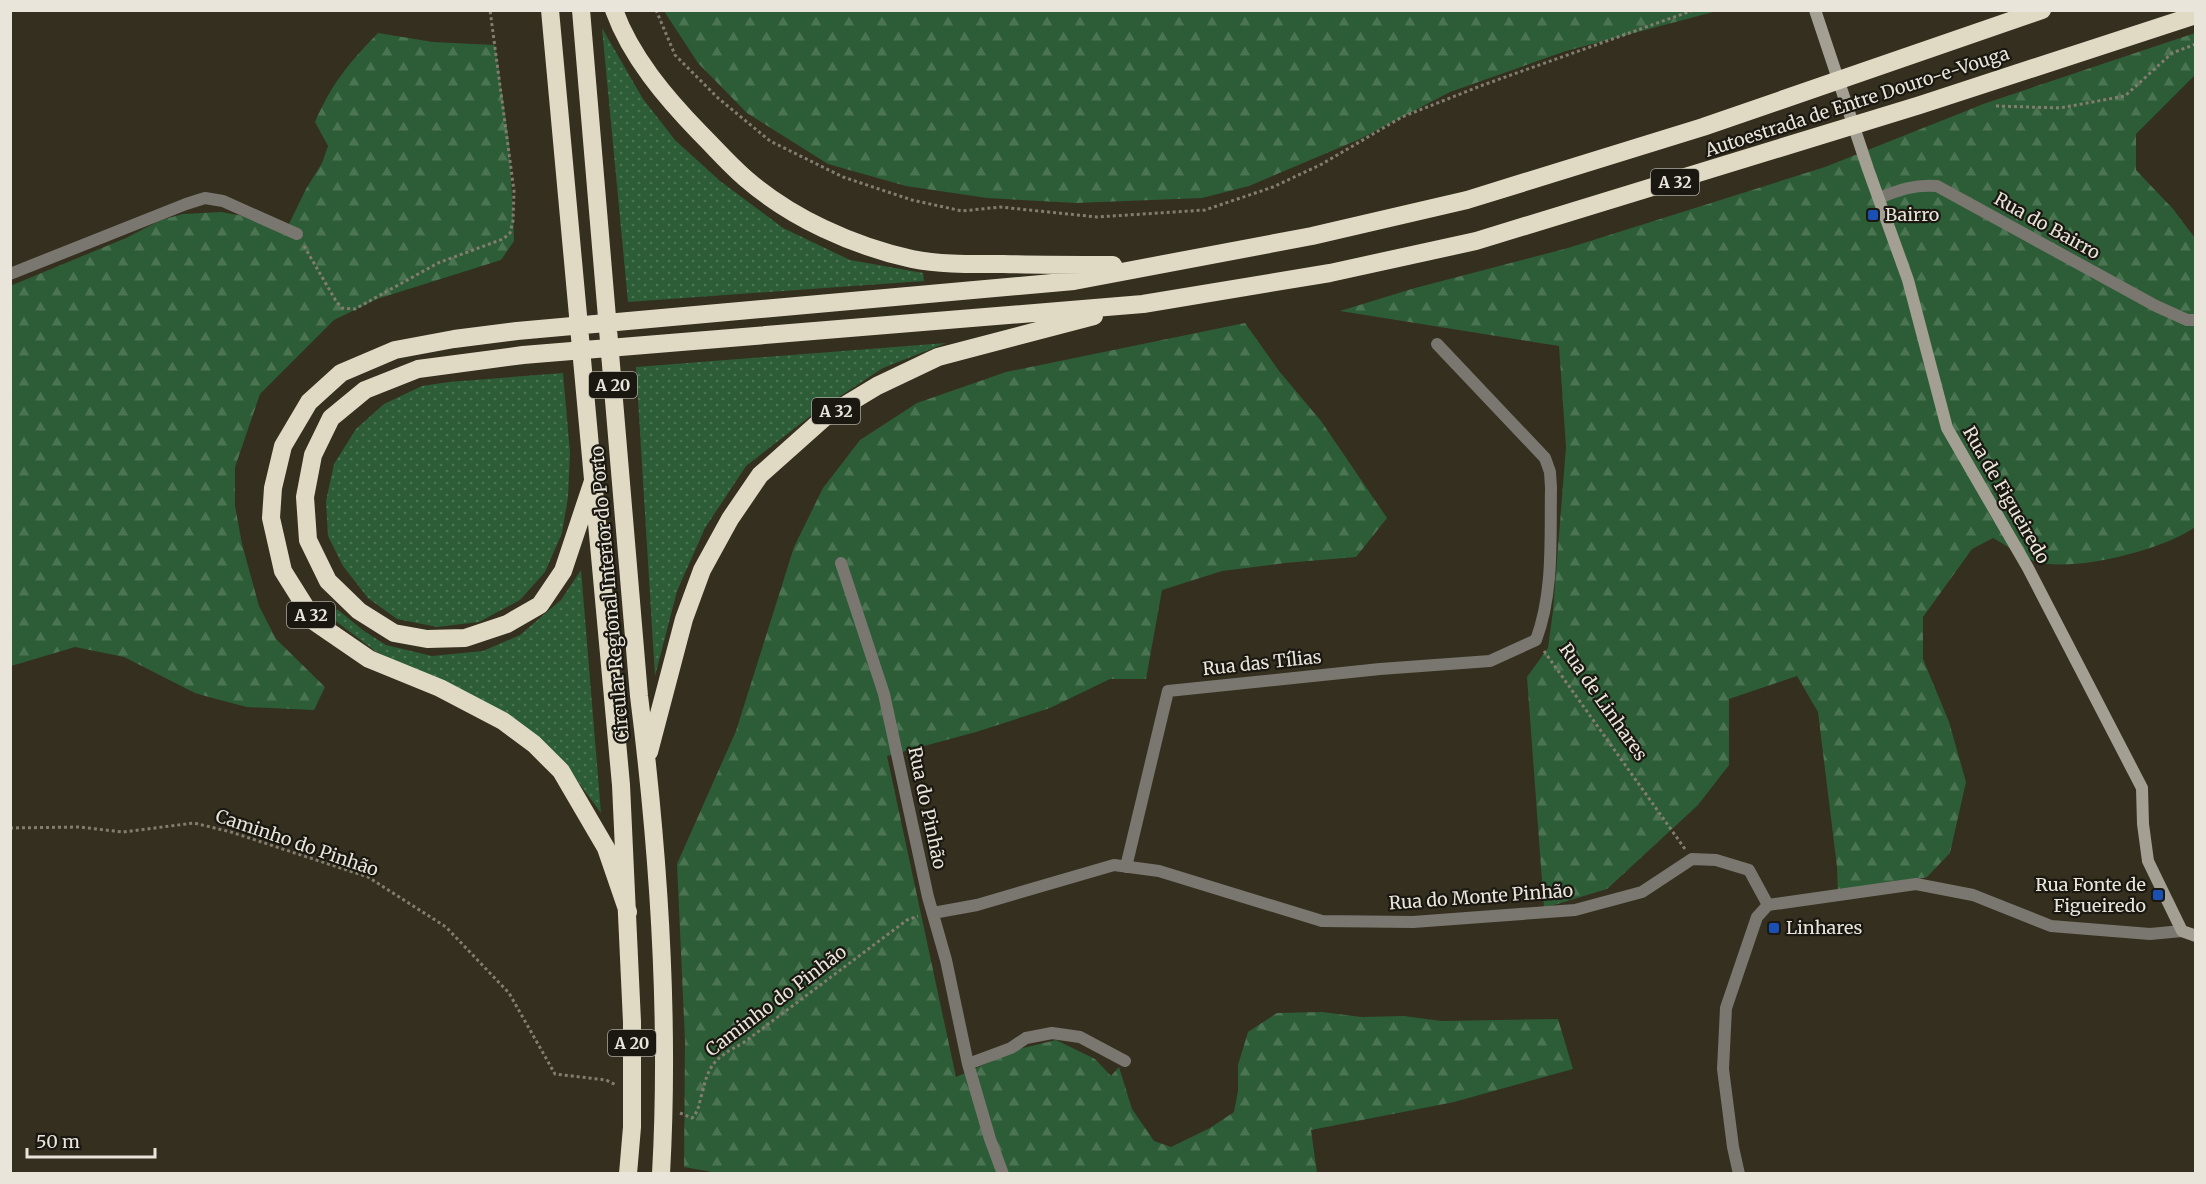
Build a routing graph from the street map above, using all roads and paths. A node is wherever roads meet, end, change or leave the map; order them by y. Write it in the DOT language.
graph roads {
  1 [pos="490,10"];
  2 [pos="550,10"];
  3 [pos="581,10"];
  4 [pos="614,10"];
  5 [pos="656,10"];
  6 [pos="1694,10"];
  7 [pos="1815,10"];
  8 [pos="2042,10"];
  9 [pos="2196,15"];
  10 [pos="2196,44"];
  11 [pos="1996,106"];
  12 [pos="1879,198"];
  13 [pos="297,234"];
  14 [pos="1154,266"];
  15 [pos="10,274"];
  16 [pos="1143,304"];
  17 [pos="2196,320"];
  18 [pos="1437,345"];
  19 [pos="593,481"];
  20 [pos="841,563"];
  21 [pos="1536,640"];
  22 [pos="647,759"];
  23 [pos="10,828"];
  24 [pos="1692,859"];
  25 [pos="1126,867"];
  26 [pos="1768,904"];
  27 [pos="628,912"];
  28 [pos="933,913"];
  29 [pos="2182,932"];
  30 [pos="2196,936"];
  31 [pos="1125,1061"];
  32 [pos="968,1064"];
  33 [pos="616,1085"];
  34 [pos="670,1109"];
  35 [pos="628,1173"];
  36 [pos="661,1173"];
  37 [pos="1003,1173"];
  38 [pos="1739,1173"];
  1 -- 13 [label="path"];
  2 -- 19 [label="highway, Circular Regional Interior do Porto / A 20"];
  3 -- 22 [label="highway, Circular Regional Interior do Porto / A 20"];
  4 -- 14 [label="highway, A 32"];
  5 -- 6 [label="path"];
  7 -- 12 [label="street, Rua de Figueiredo"];
  8 -- 14 [label="highway, Autoestrada de Entre Douro-e-Vouga / A 32"];
  9 -- 16 [label="highway, Autoestrada de Entre Douro-e-Vouga / A 32"];
  10 -- 11 [label="path"];
  12 -- 17 [label="street, Rua do Bairro"];
  12 -- 29 [label="street, Rua de Figueiredo"];
  13 -- 15 [label="street"];
  14 -- 27 [label="highway, A 32"];
  16 -- 19 [label="highway, A 32"];
  16 -- 22 [label="highway, A 32"];
  18 -- 21 [label="street, Rua de Linhares"];
  19 -- 27 [label="highway, Circular Regional Interior do Porto / A 20"];
  20 -- 28 [label="street, Rua do Pinhão"];
  21 -- 24 [label="path, Rua de Linhares"];
  21 -- 25 [label="street, Rua das Tílias"];
  22 -- 36 [label="highway, Circular Regional Interior do Porto / A 20"];
  23 -- 33 [label="path, Caminho do Pinhão"];
  24 -- 25 [label="street, Rua do Monte Pinhão"];
  24 -- 26 [label="street"];
  25 -- 28 [label="street, Rua do Monte Pinhão"];
  26 -- 29 [label="street"];
  26 -- 38 [label="street"];
  27 -- 35 [label="highway, Circular Regional Interior do Porto / A 20"];
  28 -- 32 [label="street, Rua do Pinhão"];
  28 -- 34 [label="path, Caminho do Pinhão"];
  29 -- 30 [label="street"];
  31 -- 32 [label="street"];
  32 -- 37 [label="street, Rua do Pinhão"];
}
